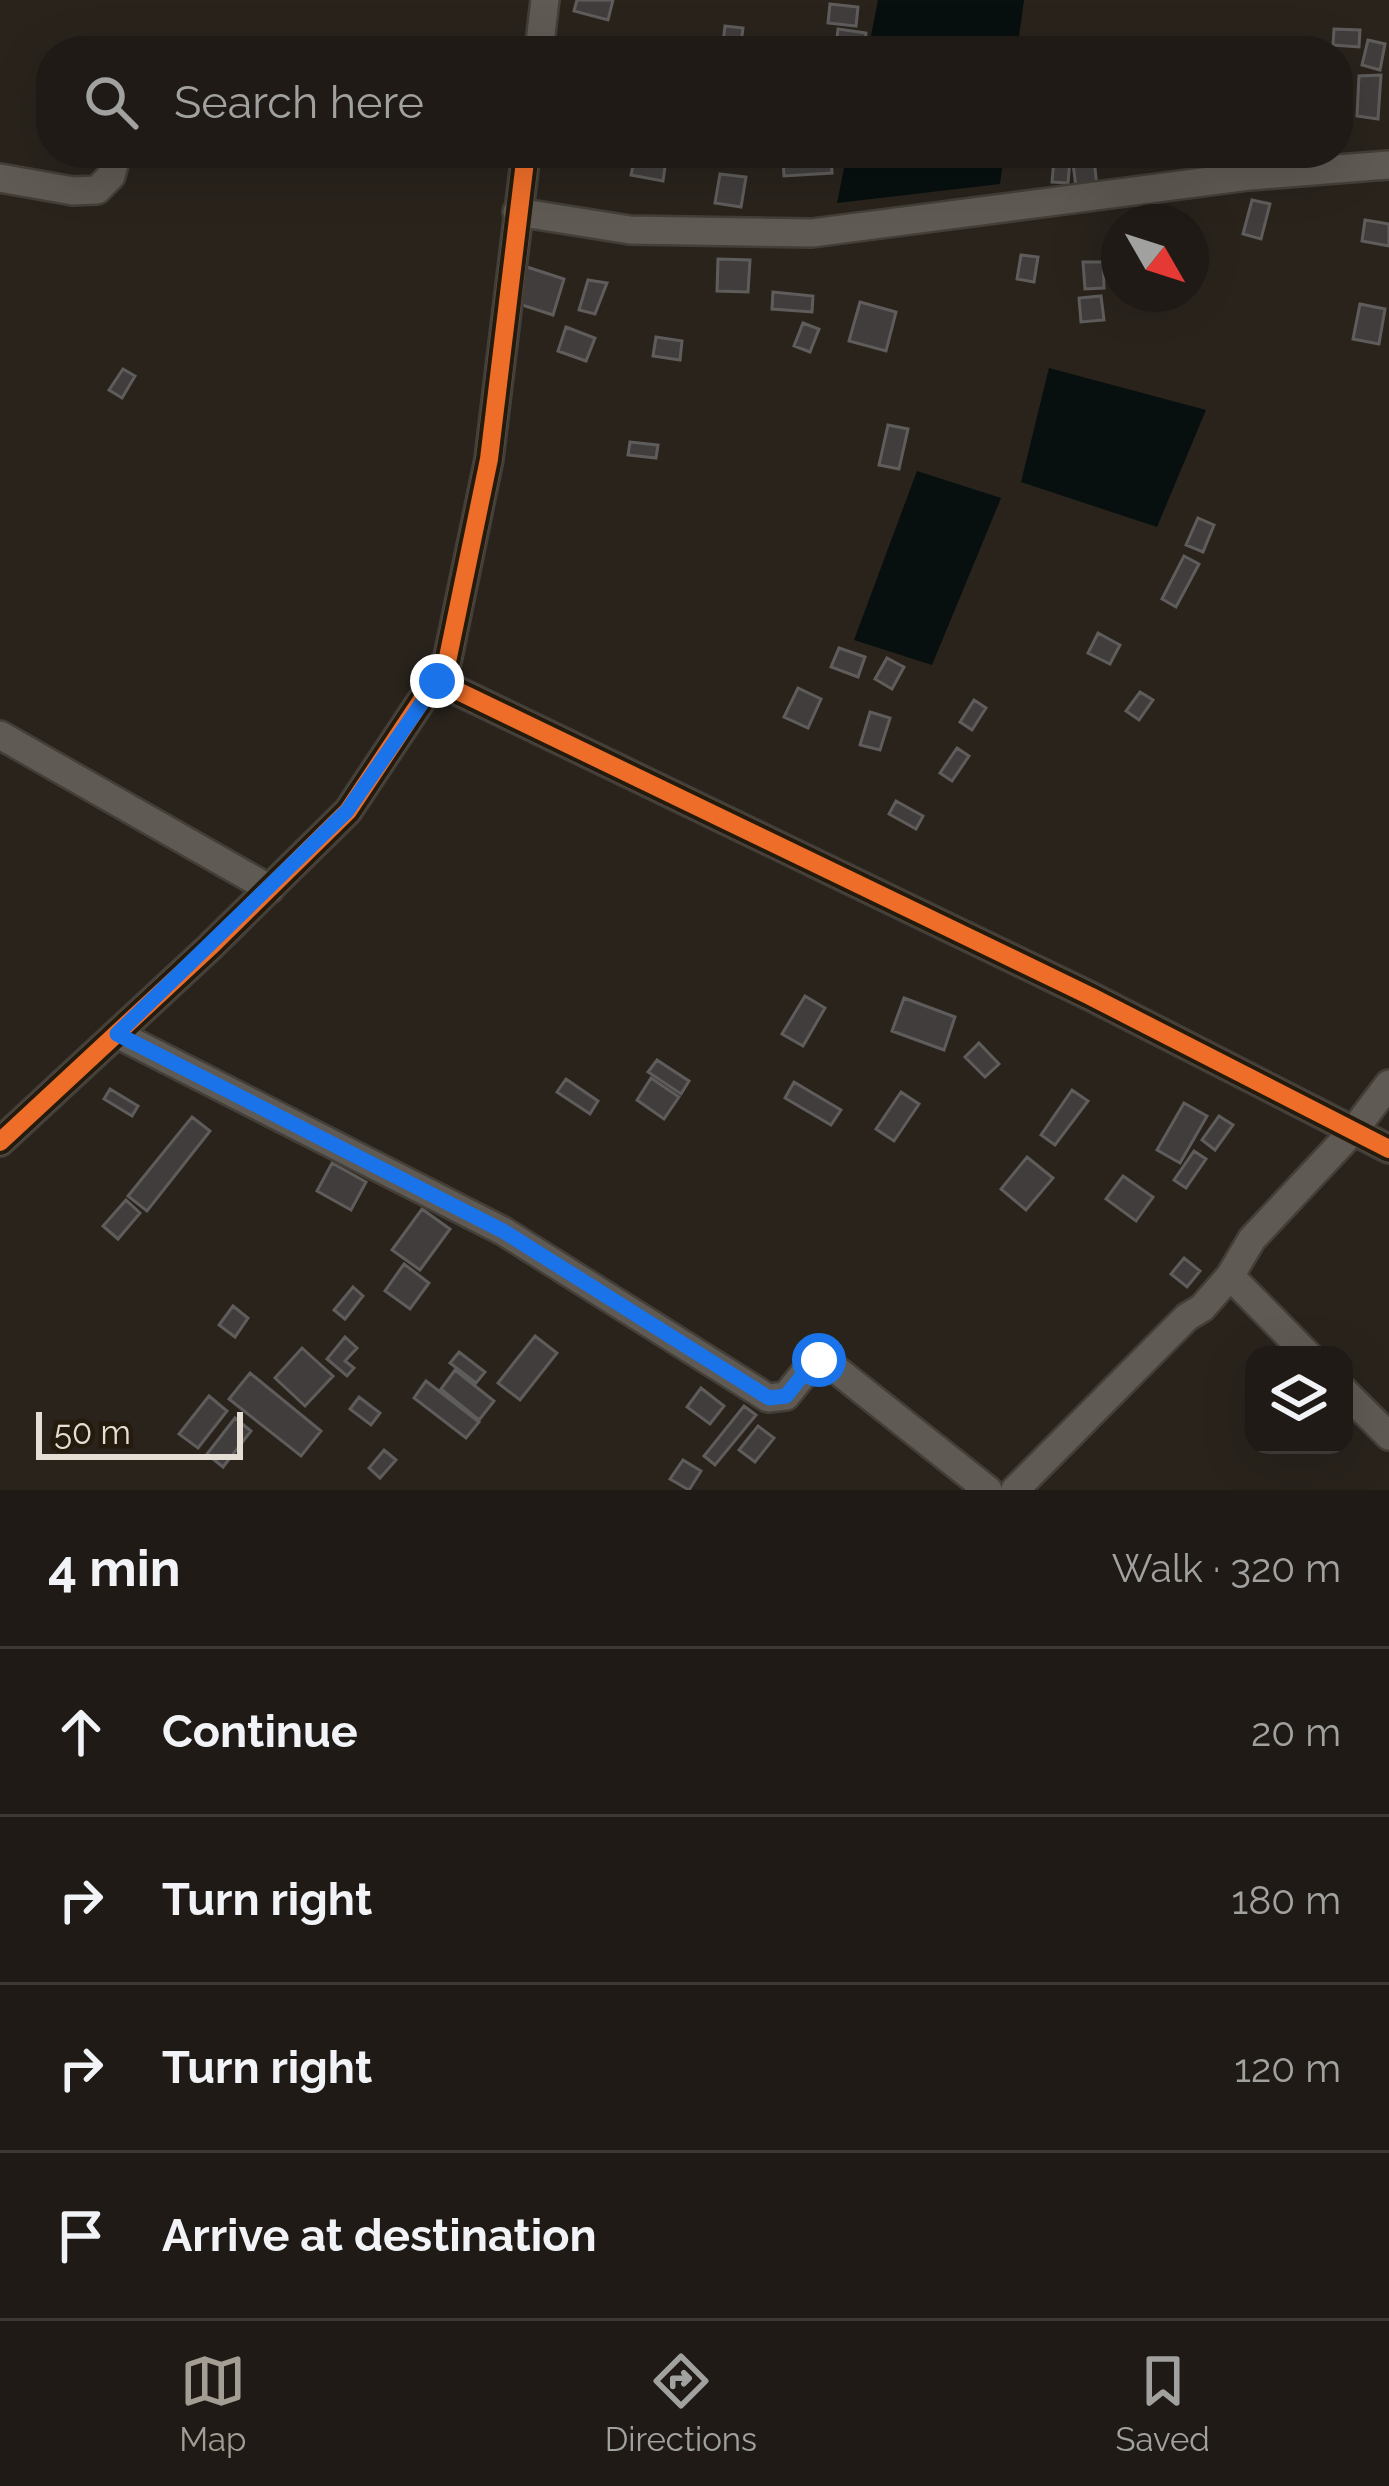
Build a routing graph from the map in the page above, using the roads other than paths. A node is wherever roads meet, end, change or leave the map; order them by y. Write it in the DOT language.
graph roads {
  1 [pos="544,0"];
  2 [pos="540,36"];
  3 [pos="1389,165"];
  4 [pos="113,168"];
  5 [pos="524,168"];
  6 [pos="1351,168"];
  7 [pos="1353,168"];
  8 [pos="0,178"];
  9 [pos="518,212"];
  10 [pos="437,681"];
  11 [pos="0,735"];
  12 [pos="270,889"];
  13 [pos="117,1034"];
  14 [pos="1389,1084"];
  15 [pos="1355,1130"];
  16 [pos="0,1142"];
  17 [pos="1389,1149"];
  18 [pos="1230,1276"];
  19 [pos="1299,1346"];
  20 [pos="1353,1400"];
  21 [pos="1389,1436"];
  22 [pos="988,1490"];
  23 [pos="1015,1490"];
  1 -- 2 [label="street"];
  3 -- 7 [label="street"];
  4 -- 8 [label="street"];
  5 -- 9 [label="street"];
  6 -- 9 [label="street"];
  9 -- 10 [label="street"];
  10 -- 12 [label="street"];
  10 -- 15 [label="street"];
  11 -- 12 [label="street"];
  12 -- 13 [label="street"];
  13 -- 16 [label="street"];
  13 -- 22 [label="street"];
  14 -- 15 [label="street"];
  15 -- 17 [label="street"];
  15 -- 18 [label="street"];
  18 -- 19 [label="street"];
  18 -- 23 [label="street"];
  20 -- 21 [label="street"];
}
